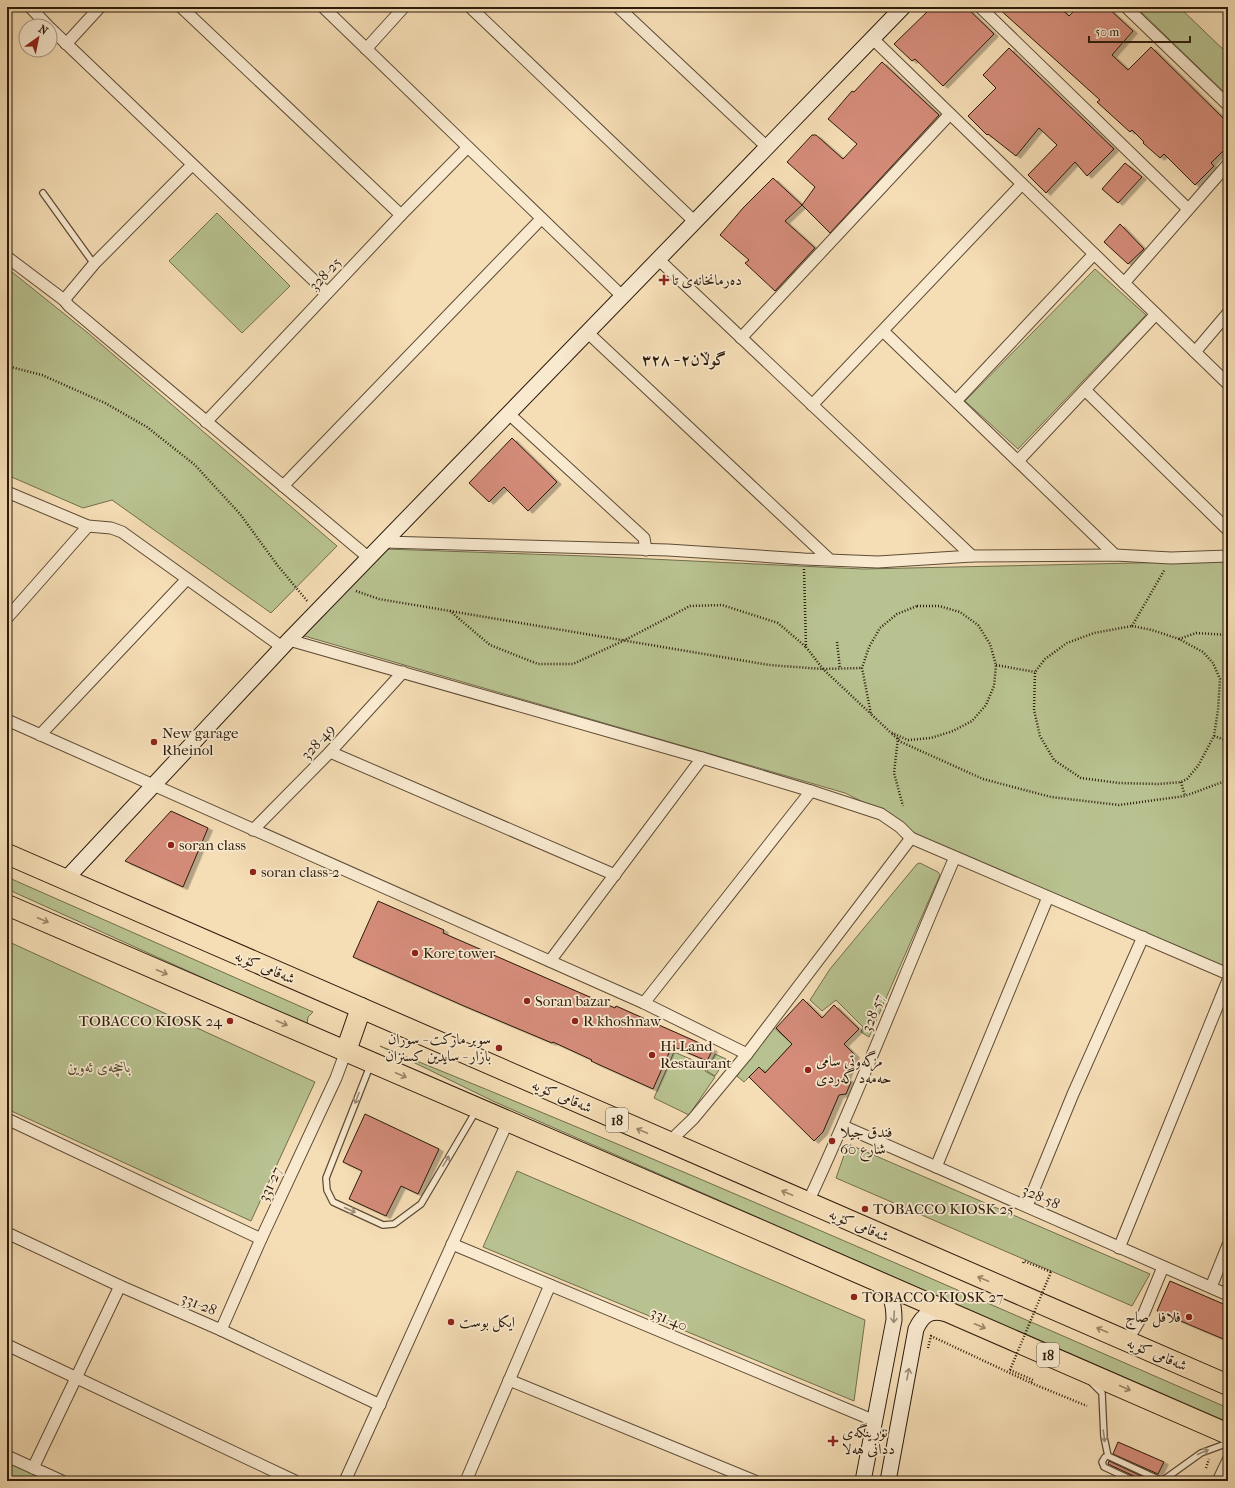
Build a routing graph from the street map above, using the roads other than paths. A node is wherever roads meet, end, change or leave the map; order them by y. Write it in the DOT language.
graph roads {
  1 [pos="30,7"];
  2 [pos="100,7"];
  3 [pos="181,7"];
  4 [pos="323,7"];
  5 [pos="404,7"];
  6 [pos="470,7"];
  7 [pos="618,7"];
  8 [pos="903,7"];
  9 [pos="980,7"];
  10 [pos="1126,7"];
  11 [pos="40,18"];
  12 [pos="58,36"];
  13 [pos="873,39"];
  14 [pos="66,44"];
  15 [pos="366,49"];
  16 [pos="1228,105"];
  17 [pos="950,114"];
  18 [pos="767,147"];
  19 [pos="467,148"];
  20 [pos="1228,164"];
  21 [pos="192,165"];
  22 [pos="1022,184"];
  23 [pos="43,193"];
  24 [pos="1188,209"];
  25 [pos="401,215"];
  26 [pos="541,219"];
  27 [pos="695,222"];
  28 [pos="1094,254"];
  29 [pos="7,257"];
  30 [pos="658,259"];
  31 [pos="94,264"];
  32 [pos="1124,283"];
  33 [pos="327,293"];
  34 [pos="622,296"];
  35 [pos="64,300"];
  36 [pos="1228,313"];
  37 [pos="1156,314"];
  38 [pos="883,331"];
  39 [pos="587,332"];
  40 [pos="741,338"];
  41 [pos="1195,352"];
  42 [pos="1228,384"];
  43 [pos="1085,390"];
  44 [pos="956,401"];
  45 [pos="812,405"];
  46 [pos="509,414"];
  47 [pos="206,422"];
  48 [pos="1018,461"];
  49 [pos="283,486"];
  50 [pos="7,492"];
  51 [pos="88,526"];
  52 [pos="1228,530"];
  53 [pos="384,542"];
  54 [pos="646,550"];
  55 [pos="1115,555"];
  56 [pos="972,556"];
  57 [pos="1228,556"];
  58 [pos="369,558"];
  59 [pos="829,560"];
  60 [pos="187,579"];
  61 [pos="12,605"];
  62 [pos="7,618"];
  63 [pos="285,643"];
  64 [pos="403,672"];
  65 [pos="7,720"];
  66 [pos="40,735"];
  67 [pos="330,752"];
  68 [pos="702,758"];
  69 [pos="153,786"];
  70 [pos="810,790"];
  71 [pos="253,830"];
  72 [pos="911,838"];
  73 [pos="7,854"];
  74 [pos="955,857"];
  75 [pos="615,875"];
  76 [pos="65,880"];
  77 [pos="1048,897"];
  78 [pos="7,905"];
  79 [pos="1143,937"];
  80 [pos="550,961"];
  81 [pos="1228,974"];
  82 [pos="1228,980"];
  83 [pos="644,1004"];
  84 [pos="361,1008"];
  85 [pos="346,1051"];
  86 [pos="747,1054"];
  87 [pos="372,1062"];
  88 [pos="478,1108"];
  89 [pos="7,1119"];
  90 [pos="508,1121"];
  91 [pos="843,1126"];
  92 [pos="669,1142"];
  93 [pos="936,1167"];
  94 [pos="808,1202"];
  95 [pos="1026,1206"];
  96 [pos="7,1233"];
  97 [pos="261,1239"];
  98 [pos="452,1244"];
  99 [pos="1228,1245"];
  100 [pos="1119,1248"];
  101 [pos="1163,1267"];
  102 [pos="867,1277"];
  103 [pos="550,1285"];
  104 [pos="120,1286"];
  105 [pos="1211,1287"];
  106 [pos="1228,1295"];
  107 [pos="959,1317"];
  108 [pos="221,1330"];
  109 [pos="1127,1341"];
  110 [pos="7,1345"];
  111 [pos="1074,1366"];
  112 [pos="76,1378"];
  113 [pos="509,1380"];
  114 [pos="1228,1385"];
  115 [pos="880,1394"];
  116 [pos="903,1399"];
  117 [pos="380,1404"];
  118 [pos="875,1420"];
  119 [pos="1228,1434"];
  120 [pos="1228,1443"];
  121 [pos="7,1456"];
  122 [pos="1108,1456"];
  123 [pos="1228,1460"];
  124 [pos="33,1468"];
  125 [pos="751,1480"];
  126 [pos="62,1481"];
  127 [pos="295,1481"];
  128 [pos="345,1481"];
  129 [pos="466,1481"];
  130 [pos="863,1481"];
  131 [pos="888,1481"];
  132 [pos="1134,1481"];
  133 [pos="1162,1481"];
  134 [pos="1218,1481"];
  1 -- 11 [label="street"];
  2 -- 14 [label="street"];
  3 -- 25 [label="street"];
  4 -- 15 [label="street"];
  5 -- 15 [label="street"];
  6 -- 27 [label="street"];
  7 -- 18 [label="street"];
  8 -- 13 [label="street"];
  9 -- 24 [label="street"];
  10 -- 16 [label="street"];
  12 -- 14 [label="street"];
  13 -- 17 [label="street"];
  13 -- 18 [label="street"];
  14 -- 21 [label="street"];
  15 -- 19 [label="street"];
  17 -- 22 [label="street"];
  17 -- 40 [label="street"];
  18 -- 27 [label="street"];
  19 -- 25 [label="street, 328-25"];
  19 -- 26 [label="street"];
  20 -- 24 [label="street"];
  21 -- 31 [label="street"];
  21 -- 33 [label="street"];
  22 -- 28 [label="street"];
  22 -- 38 [label="street"];
  23 -- 31 [label="lane"];
  24 -- 32 [label="street"];
  25 -- 33 [label="street, 328-25"];
  26 -- 34 [label="street"];
  26 -- 49 [label="street"];
  27 -- 30 [label="street"];
  28 -- 32 [label="street"];
  28 -- 44 [label="street"];
  29 -- 35 [label="street"];
  30 -- 34 [label="street"];
  30 -- 40 [label="street"];
  31 -- 35 [label="street"];
  32 -- 37 [label="street"];
  33 -- 47 [label="street, 328-25"];
  34 -- 39 [label="street"];
  35 -- 47 [label="street"];
  36 -- 41 [label="street"];
  37 -- 41 [label="street"];
  37 -- 43 [label="street"];
  38 -- 44 [label="street"];
  38 -- 45 [label="street"];
  39 -- 46 [label="street"];
  39 -- 59 [label="street"];
  40 -- 45 [label="street"];
  41 -- 42 [label="street"];
  43 -- 48 [label="street"];
  43 -- 52 [label="street"];
  44 -- 48 [label="street"];
  45 -- 56 [label="street"];
  46 -- 53 [label="street"];
  46 -- 54 [label="street"];
  47 -- 49 [label="street"];
  48 -- 55 [label="street"];
  49 -- 58 [label="street"];
  50 -- 51 [label="street"];
  51 -- 60 [label="street"];
  51 -- 61 [label="street"];
  53 -- 54 [label="street"];
  53 -- 58 [label="street"];
  54 -- 59 [label="street"];
  55 -- 56 [label="street"];
  55 -- 57 [label="street"];
  56 -- 59 [label="street"];
  58 -- 63 [label="street"];
  60 -- 63 [label="street"];
  60 -- 66 [label="street"];
  61 -- 62 [label="street"];
  63 -- 64 [label="street"];
  63 -- 69 [label="street"];
  64 -- 67 [label="street, 328-49"];
  64 -- 68 [label="street"];
  65 -- 66 [label="street"];
  66 -- 69 [label="street"];
  67 -- 71 [label="street, 328-49"];
  67 -- 75 [label="street"];
  68 -- 70 [label="street"];
  68 -- 75 [label="street"];
  69 -- 71 [label="street"];
  69 -- 76 [label="street"];
  70 -- 72 [label="street"];
  70 -- 83 [label="street"];
  71 -- 80 [label="street"];
  72 -- 74 [label="street"];
  72 -- 86 [label="street"];
  73 -- 76 [label="highway, شەقامی کۆیە / 18"];
  74 -- 77 [label="street"];
  74 -- 91 [label="street, 328-57"];
  75 -- 80 [label="street"];
  76 -- 84 [label="highway, شەقامی کۆیە / 18"];
  77 -- 79 [label="street"];
  77 -- 93 [label="street"];
  78 -- 85 [label="highway, 18, one-way"];
  79 -- 81 [label="street"];
  79 -- 95 [label="street"];
  80 -- 83 [label="street"];
  82 -- 100 [label="street"];
  83 -- 86 [label="street"];
  84 -- 85 [label="highway"];
  92 -- 84 [label="highway, شەقامی کۆیە / 18, one-way"];
  85 -- 87 [label="highway, 18"];
  85 -- 97 [label="street, 331-27"];
  86 -- 92 [label="street"];
  87 -- 88 [label="highway, 18, one-way"];
  87 -- 88 [label="lane, one-way"];
  88 -- 90 [label="highway, 18"];
  89 -- 97 [label="street"];
  90 -- 98 [label="street"];
  90 -- 102 [label="highway, 18"];
  91 -- 93 [label="street, 328-58"];
  91 -- 94 [label="street, 328-57"];
  94 -- 92 [label="highway, شەقامی کۆیە / 18, one-way"];
  93 -- 95 [label="street, 328-58"];
  109 -- 94 [label="highway, شەقامی کۆیە / 18, one-way"];
  95 -- 100 [label="street, 328-58"];
  96 -- 104 [label="street, 331-28"];
  97 -- 108 [label="street, 331-27"];
  98 -- 103 [label="street, 331-40"];
  98 -- 117 [label="street"];
  99 -- 105 [label="street"];
  100 -- 101 [label="street, 328-58"];
  101 -- 105 [label="street, 328-58"];
  101 -- 109 [label="street"];
  102 -- 107 [label="highway, 18"];
  102 -- 115 [label="street, one-way"];
  103 -- 113 [label="street"];
  103 -- 118 [label="street, 331-40"];
  104 -- 108 [label="street, 331-28"];
  104 -- 112 [label="street"];
  105 -- 106 [label="street, 328-58"];
  107 -- 111 [label="highway, 18, one-way"];
  116 -- 107 [label="street, one-way"];
  108 -- 117 [label="street, 331-28"];
  109 -- 114 [label="highway, شەقامی کۆیە / 18"];
  110 -- 112 [label="street"];
  111 -- 119 [label="highway, 18, one-way"];
  111 -- 122 [label="lane, one-way"];
  112 -- 124 [label="street"];
  112 -- 127 [label="street"];
  113 -- 125 [label="street"];
  113 -- 129 [label="street"];
  115 -- 116 [label="street"];
  115 -- 118 [label="street"];
  116 -- 131 [label="street"];
  117 -- 128 [label="street"];
  118 -- 130 [label="street"];
  133 -- 120 [label="lane, one-way"];
  121 -- 124 [label="street"];
  122 -- 132 [label="lane"];
  122 -- 133 [label="lane"];
  123 -- 134 [label="street"];
  124 -- 126 [label="street"];
}
